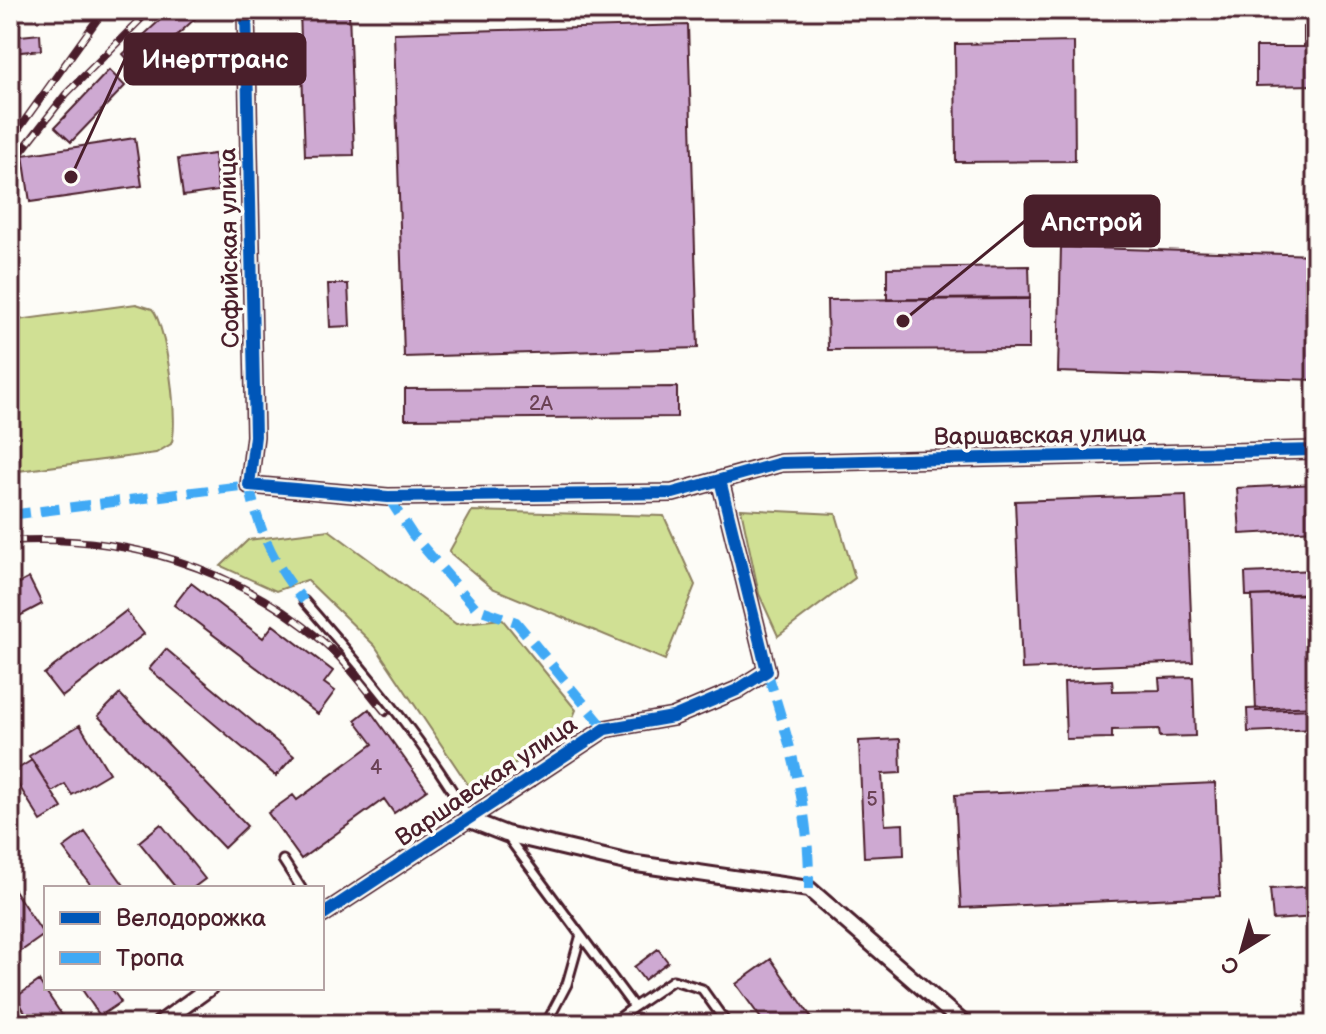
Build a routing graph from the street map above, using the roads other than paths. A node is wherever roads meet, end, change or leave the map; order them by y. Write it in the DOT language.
graph roads {
  1 [pos="246,10"];
  2 [pos="1316,450"];
  3 [pos="720,480"];
  4 [pos="249,485"];
  5 [pos="304,601"];
  6 [pos="470,820"];
  7 [pos="506,834"];
  8 [pos="283,860"];
  9 [pos="300,886"];
  10 [pos="324,914"];
  11 [pos="580,938"];
  12 [pos="206,990"];
  13 [pos="634,1007"];
  14 [pos="159,1024"];
  15 [pos="546,1024"];
  16 [pos="611,1024"];
  17 [pos="727,1024"];
  18 [pos="964,1024"];
  1 -- 4 [label="street, Софийская улица"];
  2 -- 3 [label="street, Варшавская улица"];
  3 -- 4 [label="street, Варшавская улица"];
  3 -- 6 [label="street, Варшавская улица"];
  5 -- 6 [label="lane"];
  6 -- 7 [label="street"];
  6 -- 10 [label="street, Варшавская улица"];
  7 -- 11 [label="lane"];
  7 -- 18 [label="street"];
  8 -- 9 [label="lane"];
  11 -- 13 [label="lane"];
  11 -- 15 [label="lane"];
  12 -- 14 [label="street"];
  13 -- 16 [label="lane"];
  13 -- 17 [label="lane"];
}
